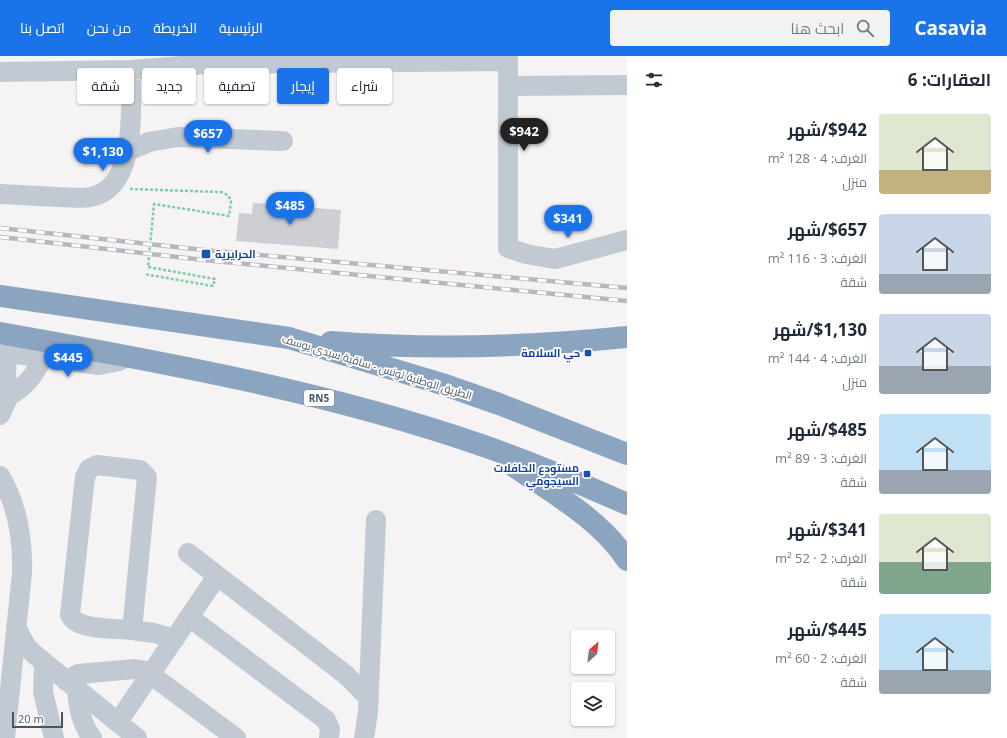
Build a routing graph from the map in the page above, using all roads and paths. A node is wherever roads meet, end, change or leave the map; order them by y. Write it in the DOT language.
graph roads {
  1 [pos="508,58"];
  2 [pos="227,60"];
  3 [pos="134,70"];
  4 [pos="77,71"];
  5 [pos="0,72"];
  6 [pos="627,85"];
  7 [pos="508,86"];
  8 [pos="130,104"];
  9 [pos="283,141"];
  10 [pos="128,151"];
  11 [pos="118,178"];
  12 [pos="0,194"];
  13 [pos="627,240"];
  14 [pos="144,274"];
  15 [pos="0,296"];
  16 [pos="627,337"];
  17 [pos="289,338"];
  18 [pos="2,346"];
  19 [pos="129,356"];
  20 [pos="42,358"];
  21 [pos="9,396"];
  22 [pos="0,414"];
  23 [pos="482,445"];
  24 [pos="627,454"];
  25 [pos="0,476"];
  26 [pos="627,504"];
  27 [pos="376,520"];
  28 [pos="188,554"];
  29 [pos="627,560"];
  30 [pos="217,576"];
  31 [pos="189,617"];
  32 [pos="16,627"];
  33 [pos="132,630"];
  34 [pos="175,639"];
  35 [pos="44,663"];
  36 [pos="151,674"];
  37 [pos="72,685"];
  38 [pos="368,696"];
  39 [pos="118,722"];
  40 [pos="5,738"];
  41 [pos="54,738"];
  42 [pos="92,738"];
  43 [pos="138,738"];
  44 [pos="236,738"];
  45 [pos="329,738"];
  46 [pos="364,738"];
  1 -- 2 [label="street"];
  1 -- 7 [label="street"];
  2 -- 3 [label="street"];
  4 -- 5 [label="street"];
  6 -- 7 [label="street"];
  7 -- 13 [label="street"];
  8 -- 10 [label="street"];
  9 -- 10 [label="street"];
  10 -- 11 [label="street"];
  11 -- 12 [label="street"];
  11 -- 14 [label="path"];
  15 -- 17 [label="highway, الطريق الوطنية تونس - ساقية سيدي يوسف"];
  16 -- 17 [label="highway"];
  17 -- 24 [label="highway, الطريق الوطنية تونس - ساقية سيدي يوسف"];
  18 -- 19 [label="highway, RN5"];
  18 -- 20 [label="street"];
  18 -- 21 [label="street"];
  19 -- 20 [label="street"];
  19 -- 23 [label="highway, RN5"];
  20 -- 21 [label="street"];
  21 -- 22 [label="street"];
  23 -- 26 [label="highway, RN5"];
  23 -- 29 [label="highway"];
  25 -- 32 [label="street"];
  27 -- 38 [label="street"];
  28 -- 30 [label="street"];
  30 -- 31 [label="street"];
  30 -- 38 [label="street"];
  31 -- 34 [label="street"];
  31 -- 45 [label="street"];
  32 -- 35 [label="street"];
  32 -- 40 [label="street"];
  33 -- 33 [label="street"];
  33 -- 34 [label="street"];
  34 -- 36 [label="street"];
  35 -- 37 [label="street"];
  35 -- 41 [label="street"];
  36 -- 37 [label="street"];
  36 -- 39 [label="street"];
  36 -- 44 [label="street"];
  37 -- 39 [label="street"];
  37 -- 42 [label="street"];
  38 -- 46 [label="street"];
  39 -- 43 [label="street"];
}
